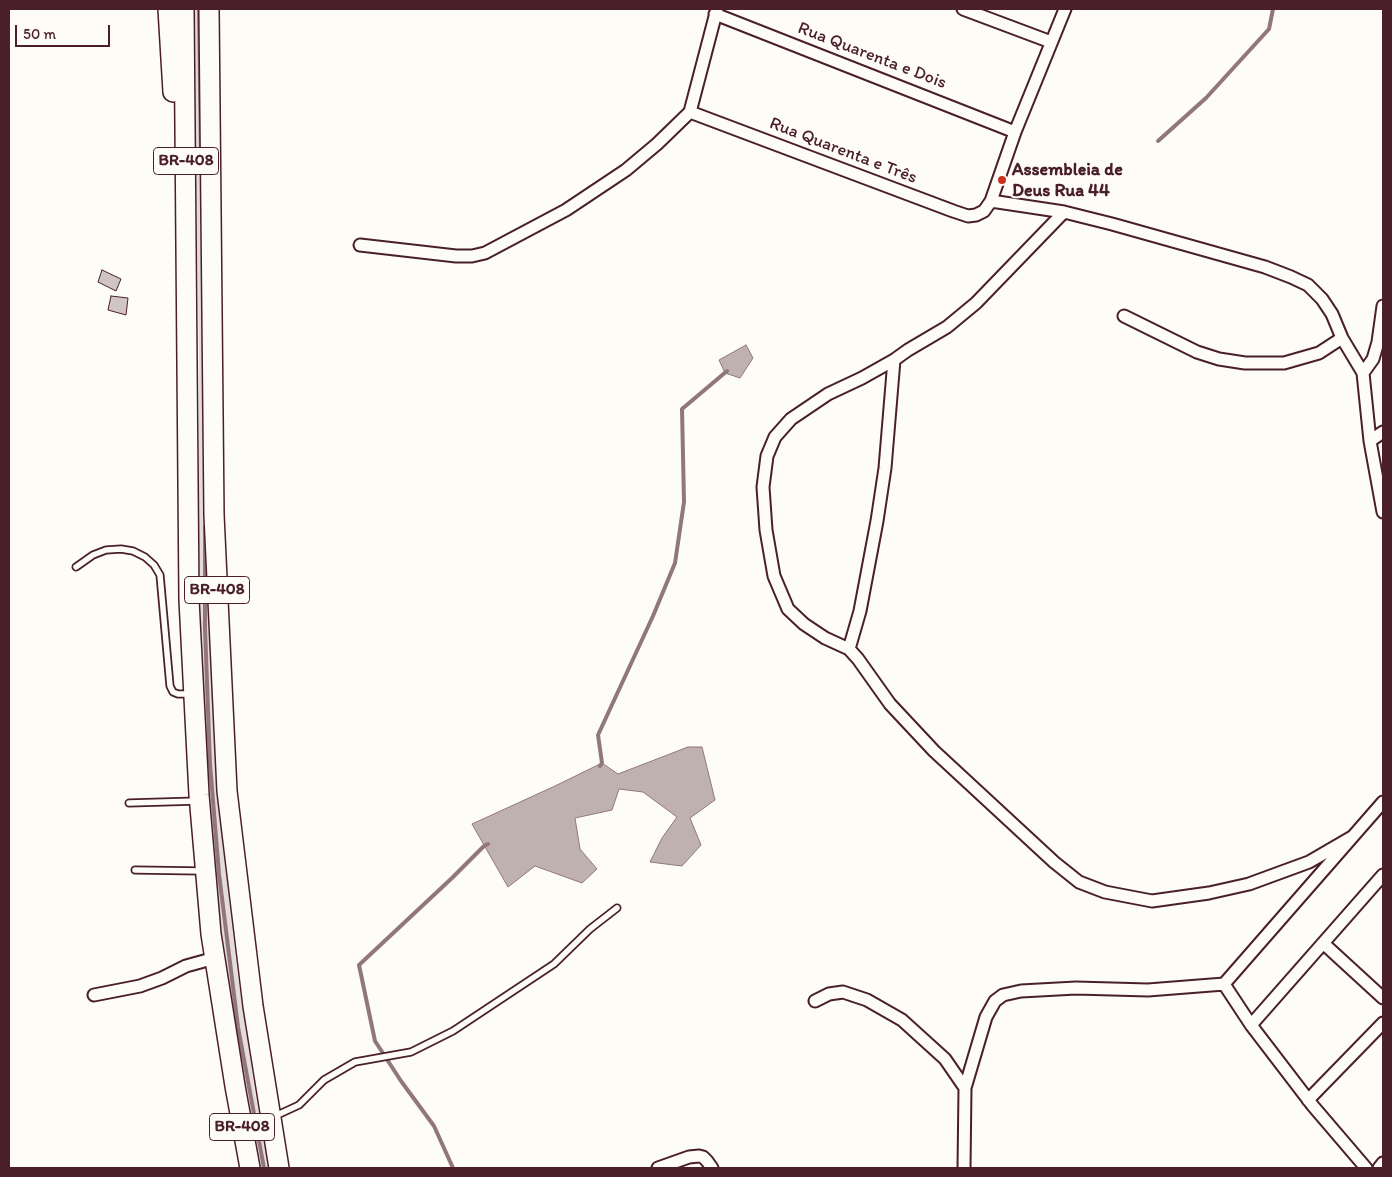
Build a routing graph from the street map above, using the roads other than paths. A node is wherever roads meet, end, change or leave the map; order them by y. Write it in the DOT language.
graph roads {
  1 [pos="168,9"];
  2 [pos="184,9"];
  3 [pos="209,9"];
  4 [pos="963,9"];
  5 [pos="1064,9"];
  6 [pos="716,11"];
  7 [pos="1051,42"];
  8 [pos="690,112"];
  9 [pos="1015,132"];
  10 [pos="991,201"];
  11 [pos="1064,212"];
  12 [pos="360,245"];
  13 [pos="1383,306"];
  14 [pos="187,313"];
  15 [pos="1124,316"];
  16 [pos="1342,338"];
  17 [pos="894,360"];
  18 [pos="1363,373"];
  19 [pos="1383,432"];
  20 [pos="1370,441"];
  21 [pos="1383,512"];
  22 [pos="76,567"];
  23 [pos="849,649"];
  24 [pos="194,694"];
  25 [pos="199,801"];
  26 [pos="1383,802"];
  27 [pos="129,803"];
  28 [pos="1352,837"];
  29 [pos="135,870"];
  30 [pos="206,871"];
  31 [pos="1383,875"];
  32 [pos="617,908"];
  33 [pos="1323,944"];
  34 [pos="215,958"];
  35 [pos="1224,984"];
  36 [pos="94,996"];
  37 [pos="1383,998"];
  38 [pos="815,1001"];
  39 [pos="1383,1023"];
  40 [pos="1251,1025"];
  41 [pos="235,1086"];
  42 [pos="966,1088"];
  43 [pos="1308,1100"];
  44 [pos="271,1118"];
  45 [pos="1383,1163"];
  46 [pos="238,1168"];
  47 [pos="250,1168"];
  48 [pos="279,1168"];
  49 [pos="658,1168"];
  50 [pos="712,1168"];
  51 [pos="964,1168"];
  52 [pos="1366,1168"];
  53 [pos="1379,1168"];
  1 -- 14 [label="highway"];
  2 -- 14 [label="highway, BR-408"];
  3 -- 44 [label="highway, BR-408"];
  4 -- 7 [label="street"];
  5 -- 7 [label="street"];
  6 -- 8 [label="street"];
  6 -- 9 [label="street, Rua Quarenta e Dois"];
  7 -- 9 [label="street"];
  8 -- 10 [label="street, Rua Quarenta e Três"];
  8 -- 12 [label="street"];
  9 -- 10 [label="street"];
  10 -- 11 [label="street"];
  11 -- 16 [label="street"];
  11 -- 17 [label="street"];
  13 -- 18 [label="street"];
  14 -- 24 [label="highway, BR-408"];
  15 -- 16 [label="street"];
  16 -- 18 [label="street"];
  17 -- 23 [label="street"];
  17 -- 23 [label="street"];
  18 -- 20 [label="street"];
  19 -- 20 [label="street"];
  20 -- 21 [label="street"];
  22 -- 24 [label="lane"];
  23 -- 28 [label="street"];
  24 -- 25 [label="highway, BR-408"];
  25 -- 27 [label="lane"];
  25 -- 30 [label="highway, BR-408"];
  26 -- 28 [label="street"];
  28 -- 35 [label="street"];
  29 -- 30 [label="lane"];
  30 -- 34 [label="highway, BR-408"];
  31 -- 33 [label="street"];
  32 -- 44 [label="lane"];
  33 -- 37 [label="street"];
  33 -- 40 [label="street"];
  34 -- 36 [label="street"];
  34 -- 41 [label="highway, BR-408"];
  35 -- 40 [label="street"];
  35 -- 42 [label="street"];
  38 -- 42 [label="street"];
  39 -- 43 [label="street"];
  40 -- 43 [label="street"];
  41 -- 46 [label="highway"];
  41 -- 47 [label="highway, BR-408"];
  42 -- 51 [label="street"];
  43 -- 52 [label="street"];
  44 -- 48 [label="highway, BR-408"];
  45 -- 53 [label="street"];
  49 -- 50 [label="street"];
}
